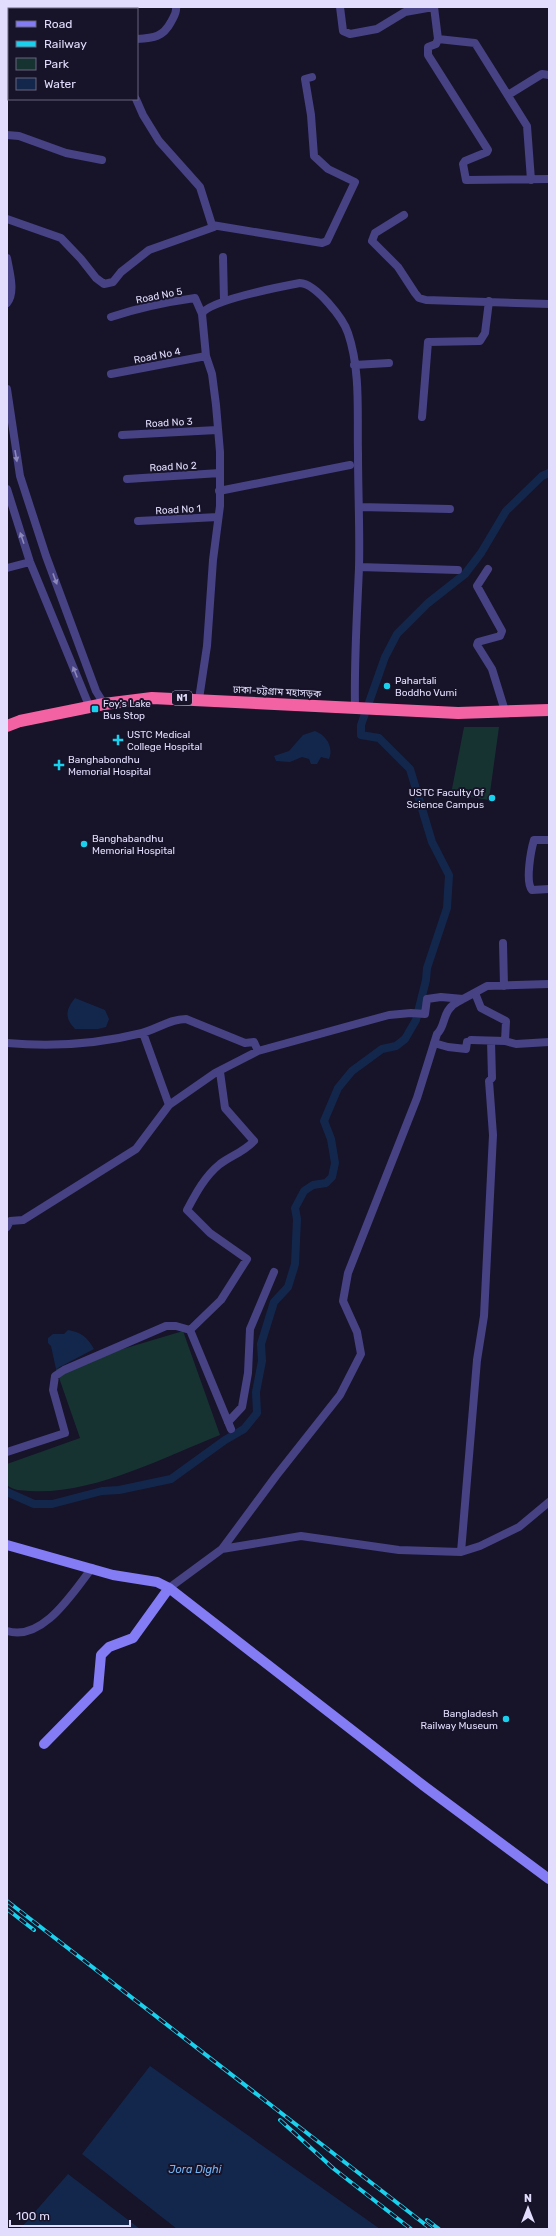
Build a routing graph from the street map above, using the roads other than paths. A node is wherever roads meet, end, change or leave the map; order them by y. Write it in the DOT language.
graph roads {
  1 [pos="176,7"];
  2 [pos="340,7"];
  3 [pos="434,7"];
  4 [pos="138,39"];
  5 [pos="438,39"];
  6 [pos="549,75"];
  7 [pos="312,77"];
  8 [pos="508,95"];
  9 [pos="136,100"];
  10 [pos="7,135"];
  11 [pos="102,160"];
  12 [pos="549,179"];
  13 [pos="531,180"];
  14 [pos="404,215"];
  15 [pos="7,219"];
  16 [pos="214,227"];
  17 [pos="223,257"];
  18 [pos="7,258"];
  19 [pos="224,301"];
  20 [pos="489,301"];
  21 [pos="7,303"];
  22 [pos="549,304"];
  23 [pos="202,314"];
  24 [pos="111,316"];
  25 [pos="206,356"];
  26 [pos="389,363"];
  27 [pos="354,365"];
  28 [pos="111,374"];
  29 [pos="7,389"];
  30 [pos="422,417"];
  31 [pos="217,430"];
  32 [pos="122,435"];
  33 [pos="350,465"];
  34 [pos="220,473"];
  35 [pos="127,479"];
  36 [pos="7,488"];
  37 [pos="219,491"];
  38 [pos="359,507"];
  39 [pos="450,510"];
  40 [pos="218,517"];
  41 [pos="138,521"];
  42 [pos="30,562"];
  43 [pos="359,567"];
  44 [pos="7,568"];
  45 [pos="488,569"];
  46 [pos="458,570"];
  47 [pos="199,699"];
  48 [pos="104,704"];
  49 [pos="90,708"];
  50 [pos="362,708"];
  51 [pos="549,710"];
  52 [pos="505,711"];
  53 [pos="7,726"];
  54 [pos="549,840"];
  55 [pos="549,889"];
  56 [pos="503,943"];
  57 [pos="549,984"];
  58 [pos="504,986"];
  59 [pos="475,993"];
  60 [pos="463,999"];
  61 [pos="142,1033"];
  62 [pos="491,1041"];
  63 [pos="505,1042"];
  64 [pos="549,1042"];
  65 [pos="7,1043"];
  66 [pos="434,1043"];
  67 [pos="258,1051"];
  68 [pos="220,1072"];
  69 [pos="169,1105"];
  70 [pos="7,1227"];
  71 [pos="274,1272"];
  72 [pos="190,1330"];
  73 [pos="7,1452"];
  74 [pos="549,1502"];
  75 [pos="7,1545"];
  76 [pos="222,1549"];
  77 [pos="461,1552"];
  78 [pos="92,1568"];
  79 [pos="169,1588"];
  80 [pos="7,1631"];
  81 [pos="44,1744"];
  82 [pos="549,1879"];
  1 -- 4 [label="street"];
  2 -- 3 [label="street"];
  3 -- 5 [label="street"];
  5 -- 8 [label="street"];
  5 -- 13 [label="street"];
  6 -- 8 [label="street"];
  7 -- 16 [label="street"];
  8 -- 13 [label="street"];
  9 -- 16 [label="street"];
  10 -- 11 [label="street"];
  12 -- 13 [label="street"];
  14 -- 20 [label="street"];
  15 -- 16 [label="street"];
  17 -- 19 [label="street"];
  18 -- 21 [label="street"];
  19 -- 23 [label="street"];
  19 -- 27 [label="street"];
  20 -- 22 [label="street"];
  20 -- 30 [label="street"];
  23 -- 24 [label="street, Road No 5"];
  23 -- 25 [label="street"];
  25 -- 28 [label="street, Road No 4"];
  25 -- 31 [label="street"];
  26 -- 27 [label="street"];
  27 -- 38 [label="street"];
  29 -- 48 [label="street, one-way"];
  31 -- 32 [label="street, Road No 3"];
  31 -- 34 [label="street"];
  33 -- 37 [label="street"];
  34 -- 35 [label="street, Road No 2"];
  34 -- 37 [label="street"];
  42 -- 36 [label="street, one-way"];
  37 -- 40 [label="street"];
  38 -- 39 [label="street"];
  38 -- 43 [label="street"];
  40 -- 41 [label="street, Road No 1"];
  40 -- 47 [label="street"];
  42 -- 44 [label="street"];
  49 -- 42 [label="street, one-way"];
  43 -- 46 [label="street"];
  43 -- 50 [label="street"];
  45 -- 52 [label="street"];
  47 -- 48 [label="highway, ঢাকা-চট্টগ্রাম মহাসড়ক / N1"];
  47 -- 50 [label="highway, ঢাকা-চট্টগ্রাম মহাসড়ক / N1"];
  48 -- 49 [label="highway, ঢাকা-চট্টগ্রাম মহাসড়ক / N1"];
  49 -- 53 [label="highway, ঢাকা-চট্টগ্রাম মহাসড়ক / N1"];
  50 -- 52 [label="highway, ঢাকা-চট্টগ্রাম মহাসড়ক / N1"];
  51 -- 52 [label="highway, ঢাকা-চট্টগ্রাম মহাসড়ক / N1"];
  54 -- 55 [label="street"];
  56 -- 58 [label="street"];
  57 -- 58 [label="street"];
  58 -- 59 [label="street"];
  59 -- 60 [label="street"];
  59 -- 63 [label="street"];
  60 -- 66 [label="street"];
  60 -- 67 [label="street"];
  61 -- 65 [label="street"];
  61 -- 67 [label="street"];
  61 -- 69 [label="street"];
  62 -- 63 [label="street"];
  62 -- 66 [label="street"];
  62 -- 77 [label="street"];
  63 -- 64 [label="street"];
  66 -- 76 [label="street"];
  67 -- 68 [label="street"];
  68 -- 69 [label="street"];
  68 -- 72 [label="street"];
  69 -- 70 [label="street"];
  71 -- 72 [label="street"];
  72 -- 73 [label="street"];
  74 -- 77 [label="street"];
  75 -- 78 [label="main road"];
  76 -- 77 [label="street"];
  76 -- 79 [label="street"];
  78 -- 79 [label="main road"];
  78 -- 80 [label="street"];
  79 -- 81 [label="main road"];
  79 -- 82 [label="main road"];
}
